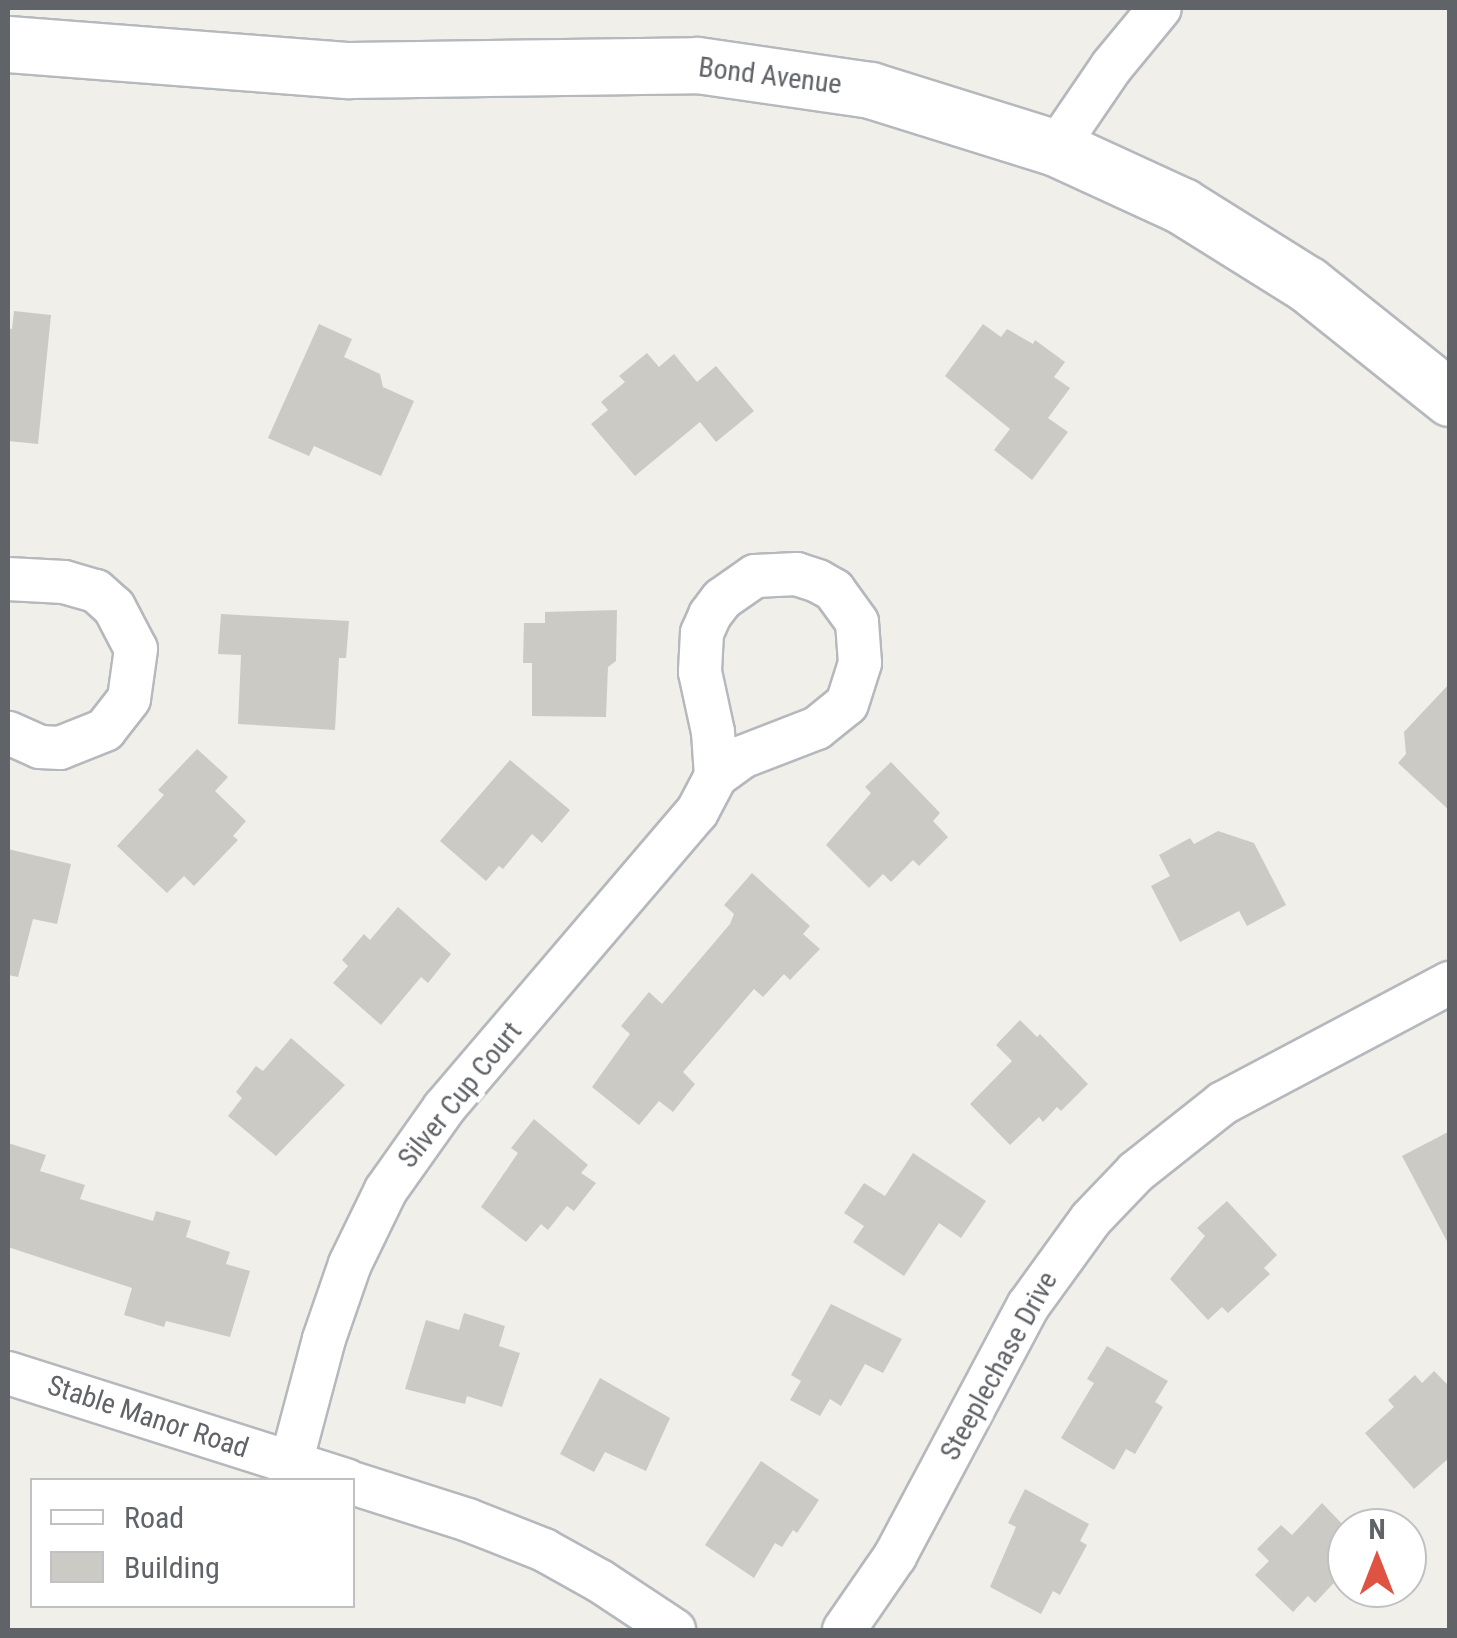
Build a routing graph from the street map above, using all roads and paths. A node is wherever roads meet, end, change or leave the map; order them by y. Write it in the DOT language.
graph roads {
  1 [pos="1160,8"];
  2 [pos="8,44"];
  3 [pos="1056,148"];
  4 [pos="1450,398"];
  5 [pos="8,579"];
  6 [pos="8,733"];
  7 [pos="716,776"];
  8 [pos="1450,984"];
  9 [pos="8,1373"];
  10 [pos="291,1463"];
  11 [pos="337,1478"];
  12 [pos="355,1484"];
  13 [pos="674,1630"];
  14 [pos="844,1630"];
  1 -- 3 [label="street"];
  2 -- 3 [label="street, Bond Avenue"];
  3 -- 4 [label="street, Bond Avenue"];
  5 -- 6 [label="street"];
  7 -- 7 [label="street, Silver Cup Court"];
  7 -- 10 [label="street, Silver Cup Court"];
  8 -- 14 [label="street, Steeplechase Drive"];
  9 -- 10 [label="street, Stable Manor Road"];
  10 -- 11 [label="street, Stable Manor Road"];
  12 -- 13 [label="street, Stable Manor Road"];
}
